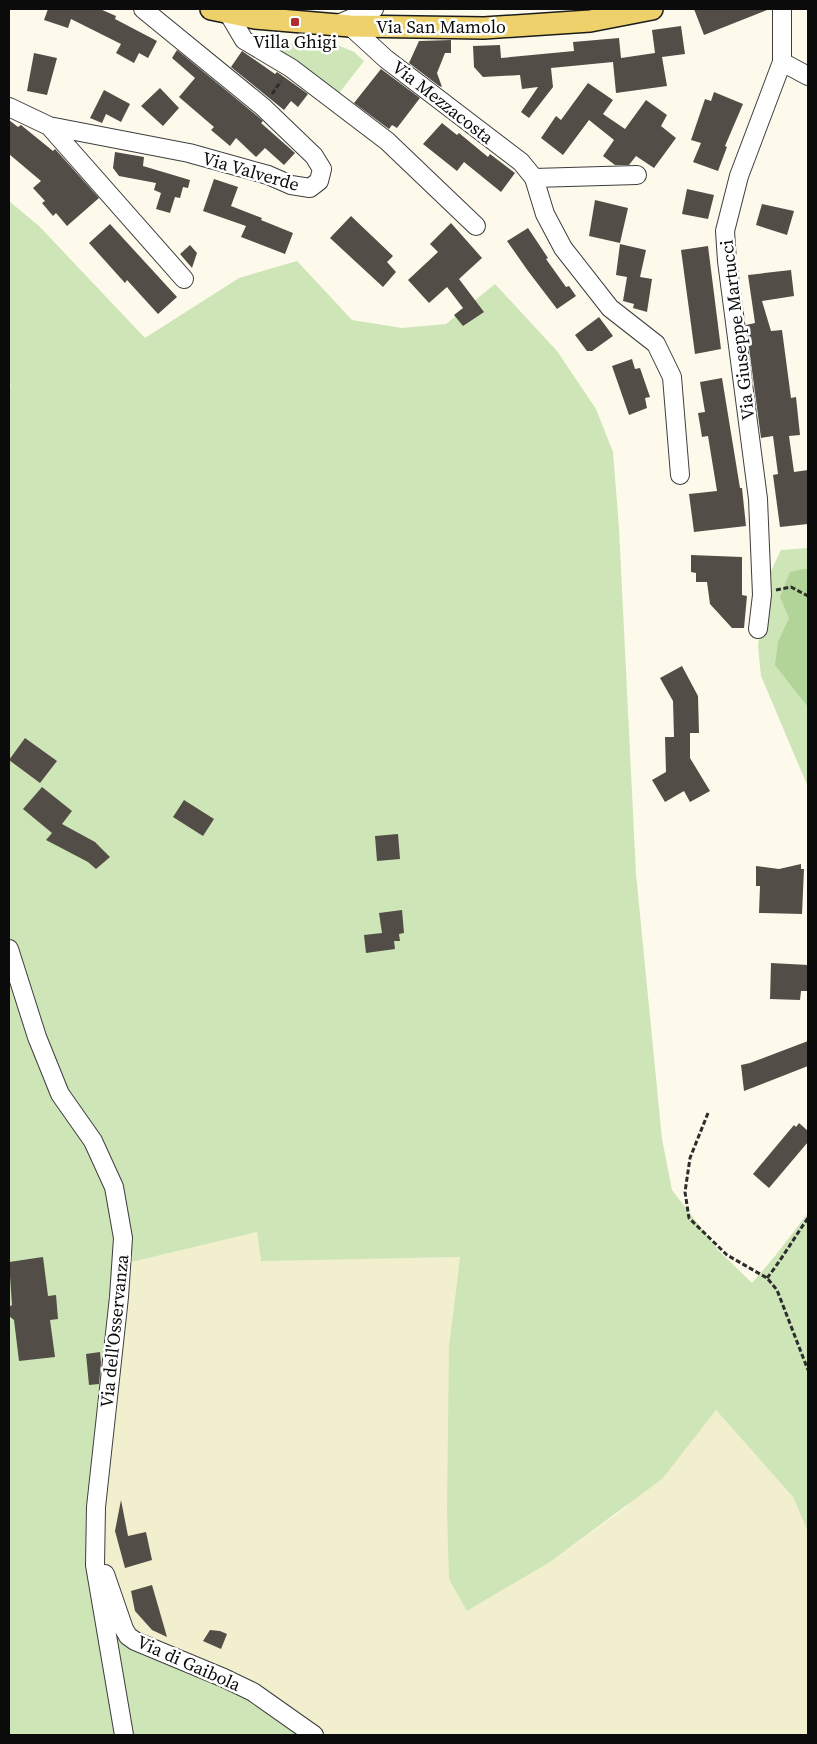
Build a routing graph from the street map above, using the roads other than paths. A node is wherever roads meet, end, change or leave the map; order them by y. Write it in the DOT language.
graph roads {
  1 [pos="143,9"];
  2 [pos="374,9"];
  3 [pos="652,9"];
  4 [pos="782,9"];
  5 [pos="219,11"];
  6 [pos="344,26"];
  7 [pos="782,62"];
  8 [pos="808,76"];
  9 [pos="9,106"];
  10 [pos="49,126"];
  11 [pos="637,174"];
  12 [pos="534,178"];
  13 [pos="476,226"];
  14 [pos="184,279"];
  15 [pos="680,475"];
  16 [pos="758,629"];
  17 [pos="9,948"];
  18 [pos="95,1565"];
  19 [pos="124,1735"];
  20 [pos="314,1735"];
  1 -- 10 [label="street, Via Valverde"];
  2 -- 6 [label="street"];
  3 -- 6 [label="main road, Via San Mamolo"];
  4 -- 7 [label="street, Via Giuseppe Martucci"];
  5 -- 6 [label="main road, Via San Mamolo"];
  5 -- 13 [label="street, Via San Mamolo"];
  6 -- 12 [label="street, Via Mezzacosta"];
  7 -- 8 [label="street"];
  7 -- 16 [label="street, Via Giuseppe Martucci"];
  9 -- 10 [label="street, Via Valverde"];
  10 -- 14 [label="street, Via Valverde"];
  11 -- 12 [label="street"];
  12 -- 15 [label="street, Via Mezzacosta"];
  17 -- 18 [label="street, Via dell'Osservanza"];
  18 -- 19 [label="street, Via dell'Osservanza"];
  18 -- 20 [label="street, Via di Gaibola"];
}
